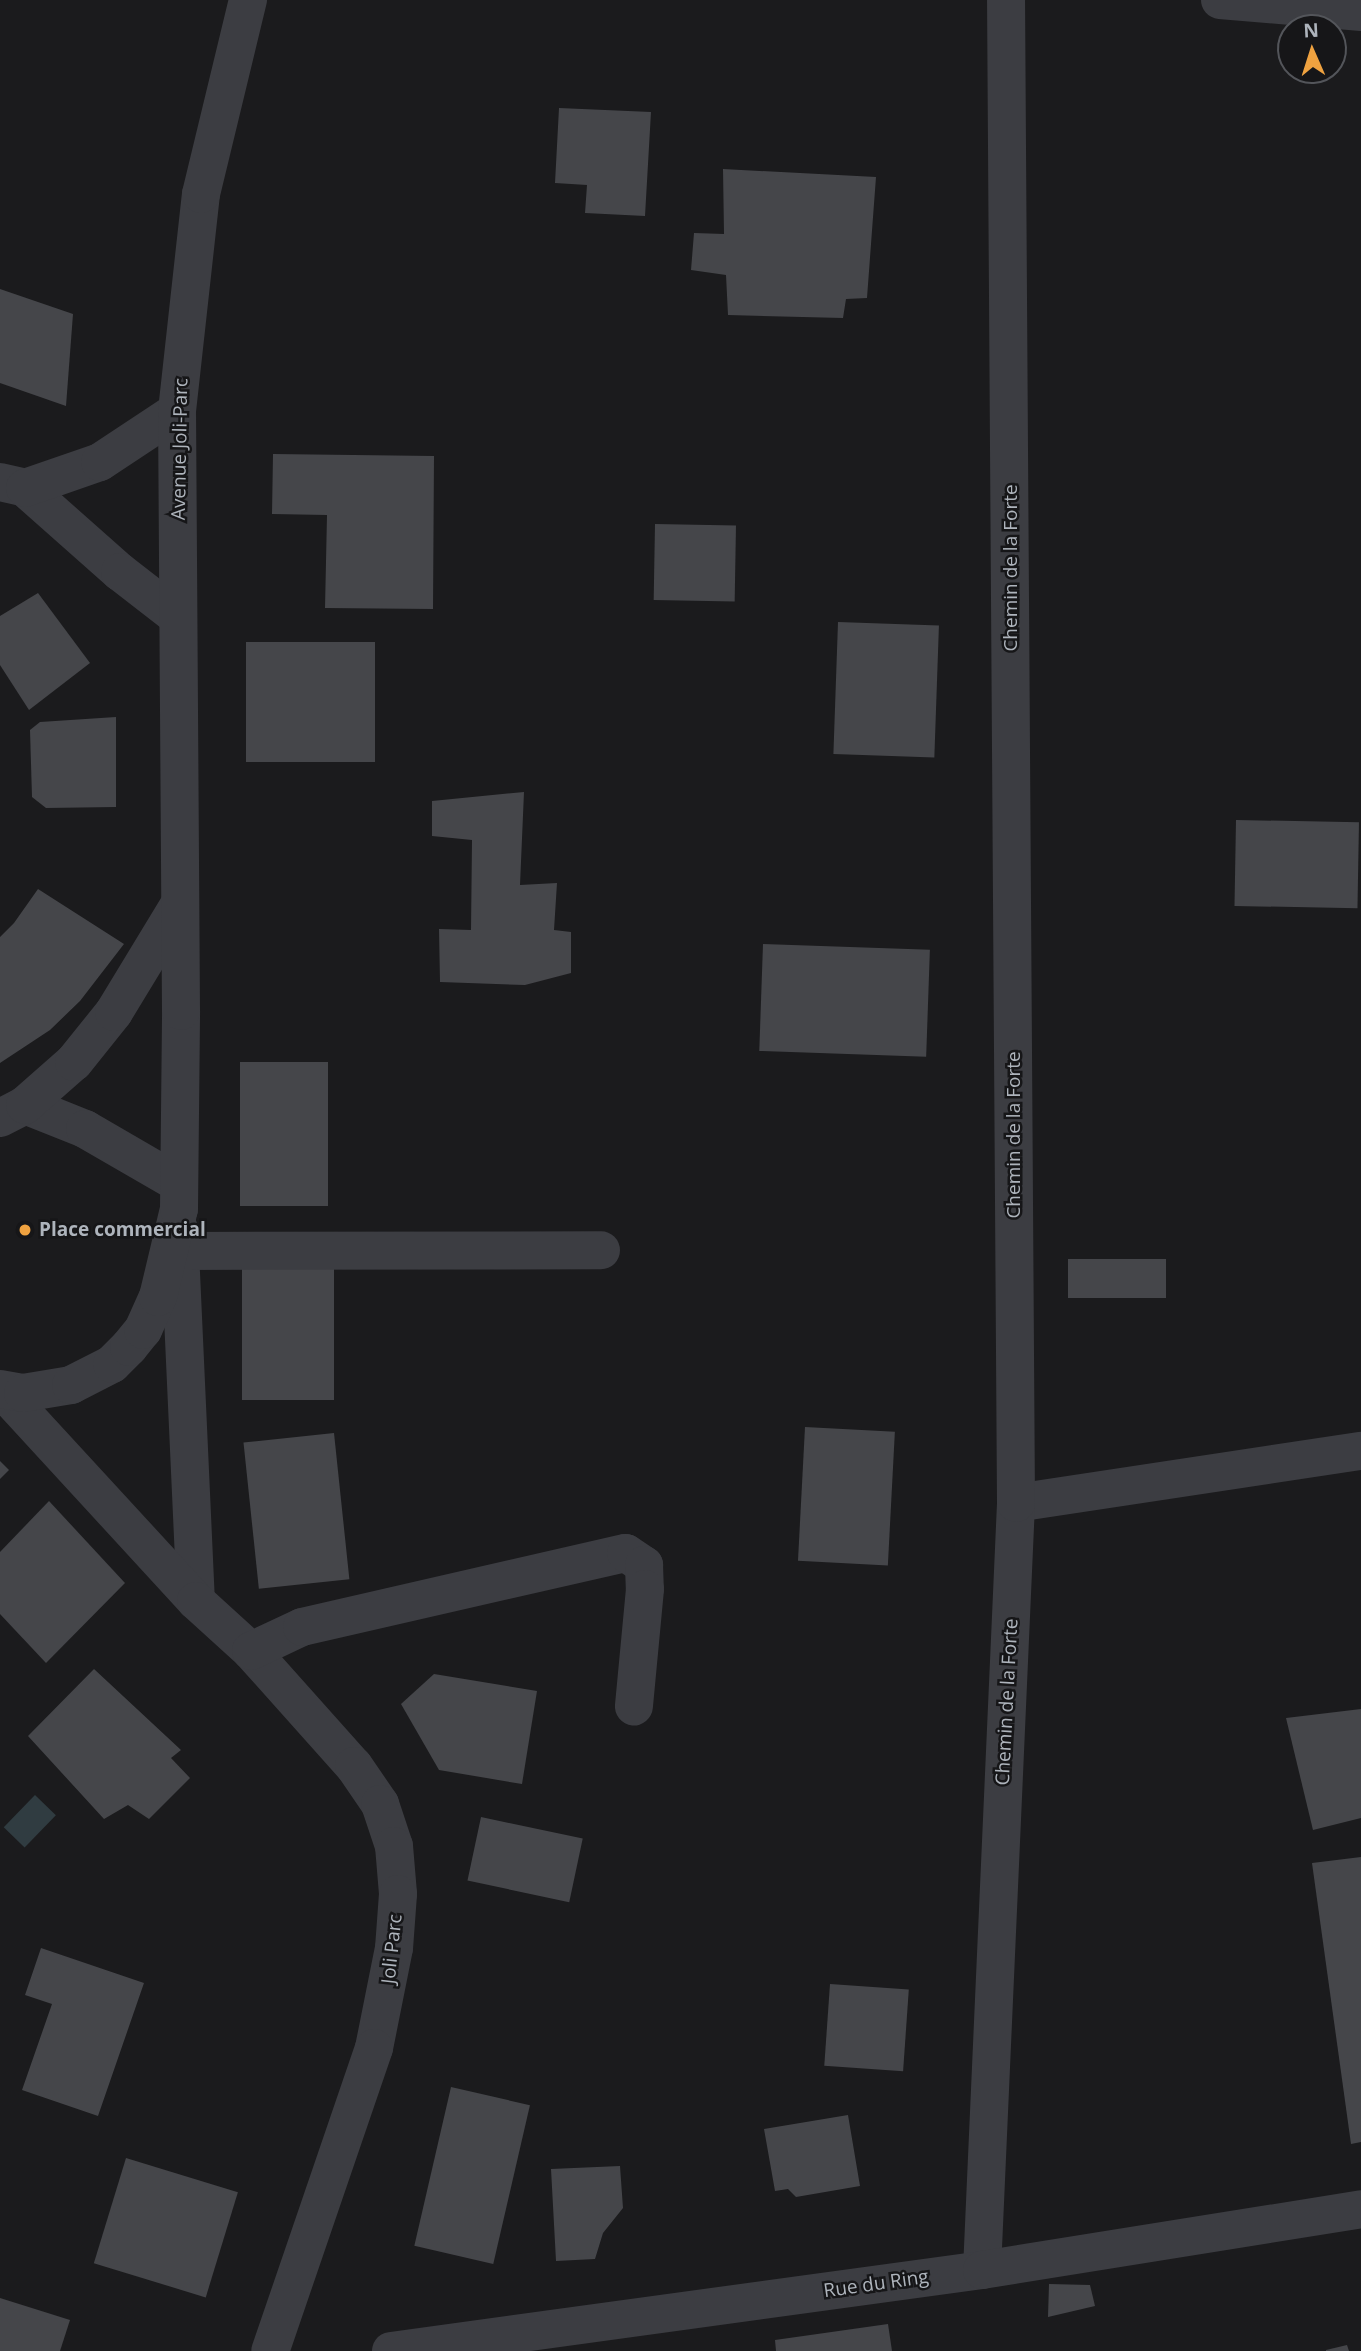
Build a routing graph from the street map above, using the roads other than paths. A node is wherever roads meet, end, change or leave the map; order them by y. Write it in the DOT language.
graph roads {
  1 [pos="248,0"];
  2 [pos="1006,0"];
  3 [pos="1220,0"];
  4 [pos="1361,12"];
  5 [pos="177,411"];
  6 [pos="13,485"];
  7 [pos="178,617"];
  8 [pos="180,905"];
  9 [pos="12,1111"];
  10 [pos="178,1196"];
  11 [pos="601,1250"];
  12 [pos="180,1251"];
  13 [pos="1,1390"];
  14 [pos="1361,1451"];
  15 [pos="1016,1503"];
  16 [pos="196,1601"];
  17 [pos="251,1651"];
  18 [pos="634,1706"];
  19 [pos="1361,2209"];
  20 [pos="982,2270"];
  21 [pos="270,2351"];
  22 [pos="391,2351"];
  1 -- 5 [label="street, Avenue Joli-Parc"];
  2 -- 15 [label="street, Chemin de la Forte"];
  3 -- 4 [label="street"];
  5 -- 6 [label="street"];
  5 -- 7 [label="street, Avenue Joli-Parc"];
  6 -- 7 [label="street"];
  7 -- 8 [label="street, Avenue Joli-Parc"];
  8 -- 9 [label="street"];
  8 -- 10 [label="street, Avenue Joli-Parc"];
  9 -- 10 [label="street"];
  10 -- 12 [label="street"];
  10 -- 13 [label="street"];
  11 -- 12 [label="street"];
  12 -- 16 [label="street"];
  13 -- 16 [label="street, Joli Parc"];
  14 -- 15 [label="street"];
  15 -- 20 [label="street, Chemin de la Forte"];
  16 -- 17 [label="street, Joli Parc"];
  17 -- 18 [label="street"];
  17 -- 21 [label="street, Joli Parc"];
  19 -- 20 [label="street, Rue du Ring"];
  20 -- 22 [label="street, Rue du Ring"];
}
